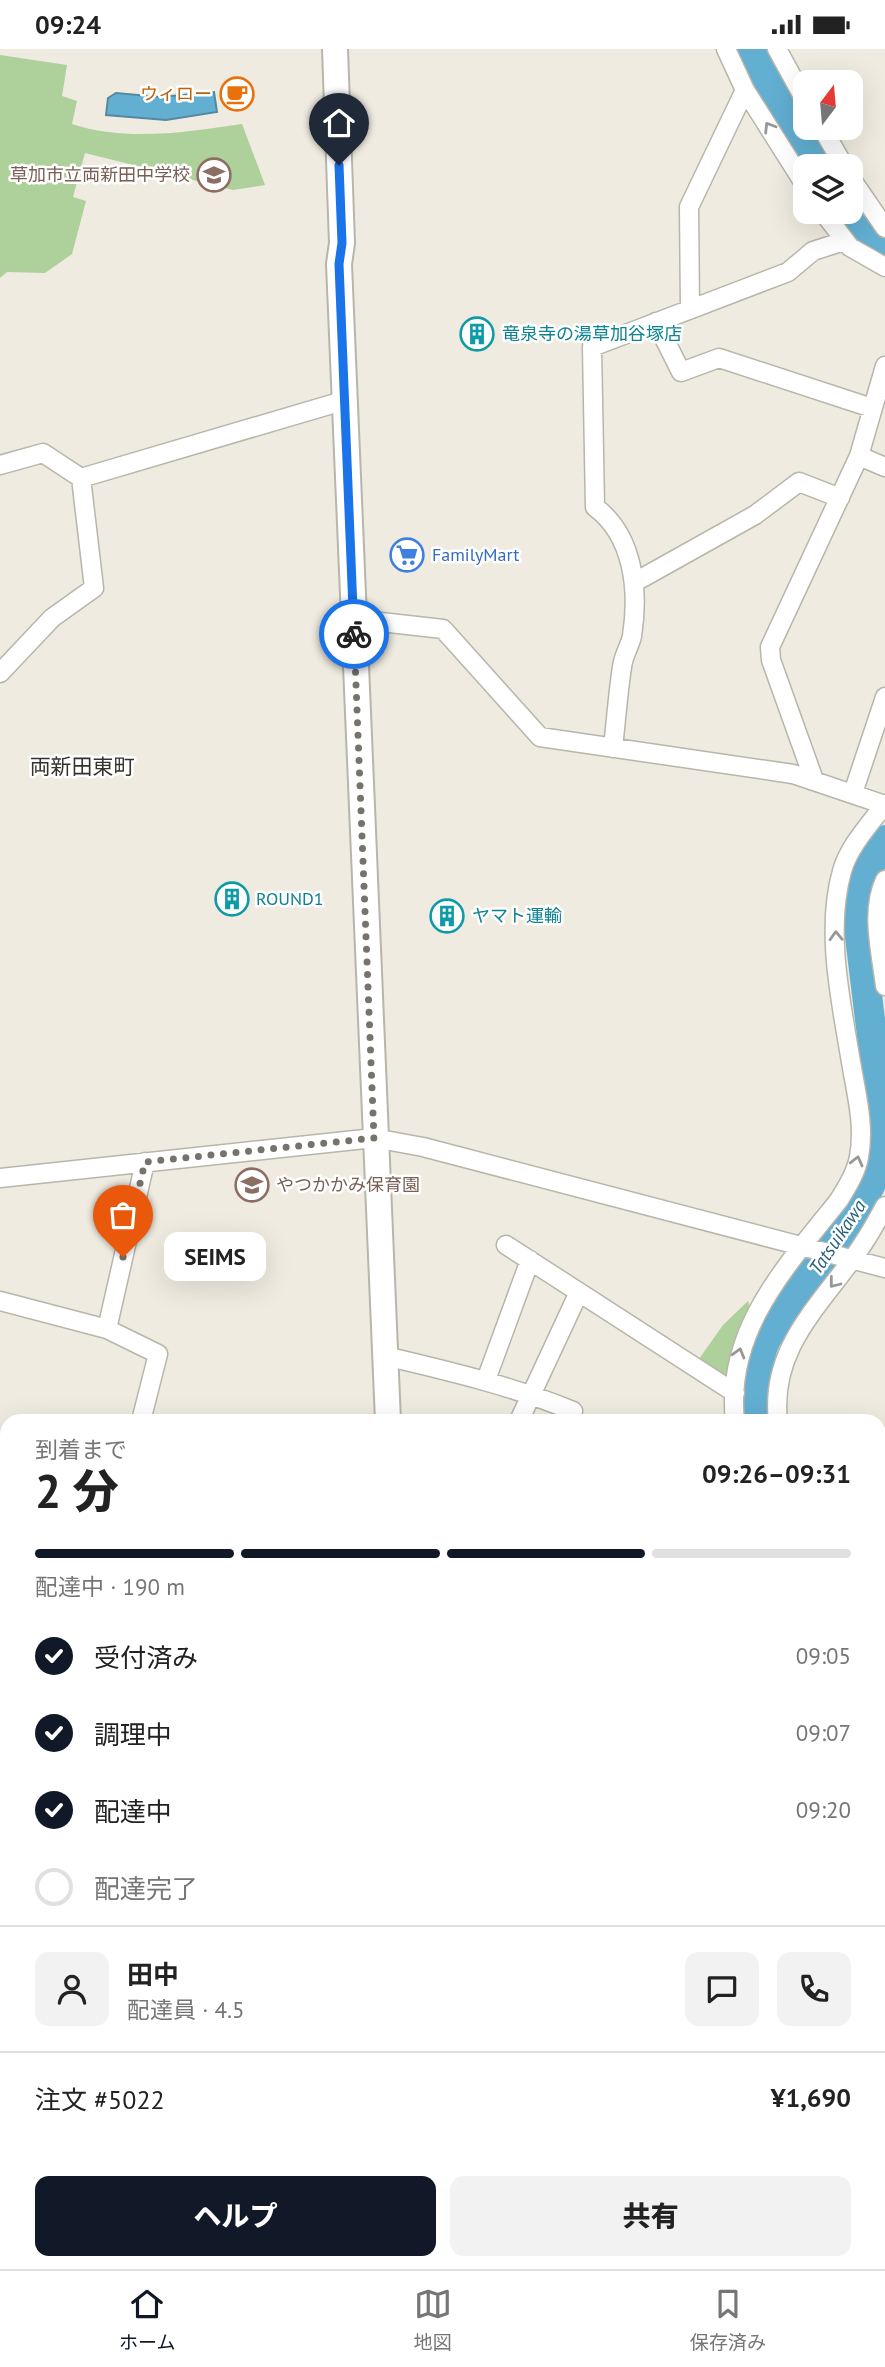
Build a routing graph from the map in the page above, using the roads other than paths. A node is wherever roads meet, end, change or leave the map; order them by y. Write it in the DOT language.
graph roads {
  1 [pos="335,49"];
  2 [pos="726,49"];
  3 [pos="777,49"];
  4 [pos="793,78"];
  5 [pos="746,90"];
  6 [pos="793,165"];
  7 [pos="863,196"];
  8 [pos="832,224"];
  9 [pos="885,228"];
  10 [pos="844,241"];
  11 [pos="885,267"];
  12 [pos="690,309"];
  13 [pos="656,322"];
  14 [pos="885,366"];
  15 [pos="346,400"];
  16 [pos="873,408"];
  17 [pos="859,456"];
  18 [pos="0,465"];
  19 [pos="885,467"];
  20 [pos="81,478"];
  21 [pos="840,498"];
  22 [pos="635,582"];
  23 [pos="354,619"];
  24 [pos="0,673"];
  25 [pos="885,697"];
  26 [pos="613,748"];
  27 [pos="814,781"];
  28 [pos="853,793"];
  29 [pos="885,804"];
  30 [pos="885,880"];
  31 [pos="885,986"];
  32 [pos="374,1138"];
  33 [pos="145,1162"];
  34 [pos="0,1178"];
  35 [pos="885,1206"];
  36 [pos="506,1245"];
  37 [pos="807,1247"];
  38 [pos="847,1258"];
  39 [pos="530,1260"];
  40 [pos="885,1268"];
  41 [pos="579,1292"];
  42 [pos="0,1301"];
  43 [pos="107,1329"];
  44 [pos="385,1356"];
  45 [pos="486,1380"];
  46 [pos="734,1393"];
  47 [pos="533,1395"];
  48 [pos="143,1414"];
  49 [pos="388,1414"];
  50 [pos="523,1414"];
  51 [pos="572,1414"];
  52 [pos="735,1414"];
  53 [pos="778,1414"];
  1 -- 15 [label="main road"];
  2 -- 5 [label="street"];
  3 -- 4 [label="street"];
  6 -- 5 [label="street, one-way"];
  5 -- 12 [label="street"];
  7 -- 9 [label="street"];
  8 -- 10 [label="street"];
  10 -- 11 [label="street"];
  10 -- 12 [label="street"];
  12 -- 13 [label="street"];
  13 -- 16 [label="street"];
  13 -- 22 [label="street"];
  14 -- 16 [label="street"];
  15 -- 20 [label="street"];
  15 -- 23 [label="main road"];
  16 -- 17 [label="street"];
  17 -- 19 [label="street"];
  17 -- 21 [label="street"];
  18 -- 20 [label="street"];
  20 -- 24 [label="street"];
  21 -- 22 [label="street"];
  21 -- 27 [label="street"];
  22 -- 26 [label="street"];
  23 -- 26 [label="street"];
  23 -- 32 [label="main road"];
  25 -- 28 [label="street"];
  26 -- 27 [label="street"];
  27 -- 28 [label="street"];
  28 -- 29 [label="street"];
  37 -- 29 [label="street, one-way"];
  30 -- 31 [label="street"];
  32 -- 33 [label="street"];
  32 -- 37 [label="street"];
  32 -- 44 [label="main road"];
  33 -- 34 [label="street"];
  33 -- 43 [label="street"];
  35 -- 38 [label="street"];
  36 -- 39 [label="street"];
  37 -- 38 [label="street"];
  46 -- 37 [label="street, one-way"];
  38 -- 40 [label="street"];
  38 -- 53 [label="street, one-way"];
  39 -- 41 [label="street"];
  39 -- 45 [label="street"];
  41 -- 46 [label="street"];
  41 -- 47 [label="street"];
  42 -- 43 [label="street"];
  43 -- 48 [label="street"];
  44 -- 45 [label="street"];
  44 -- 49 [label="main road"];
  45 -- 47 [label="street"];
  46 -- 52 [label="street"];
  47 -- 50 [label="street"];
  47 -- 51 [label="street"];
}
